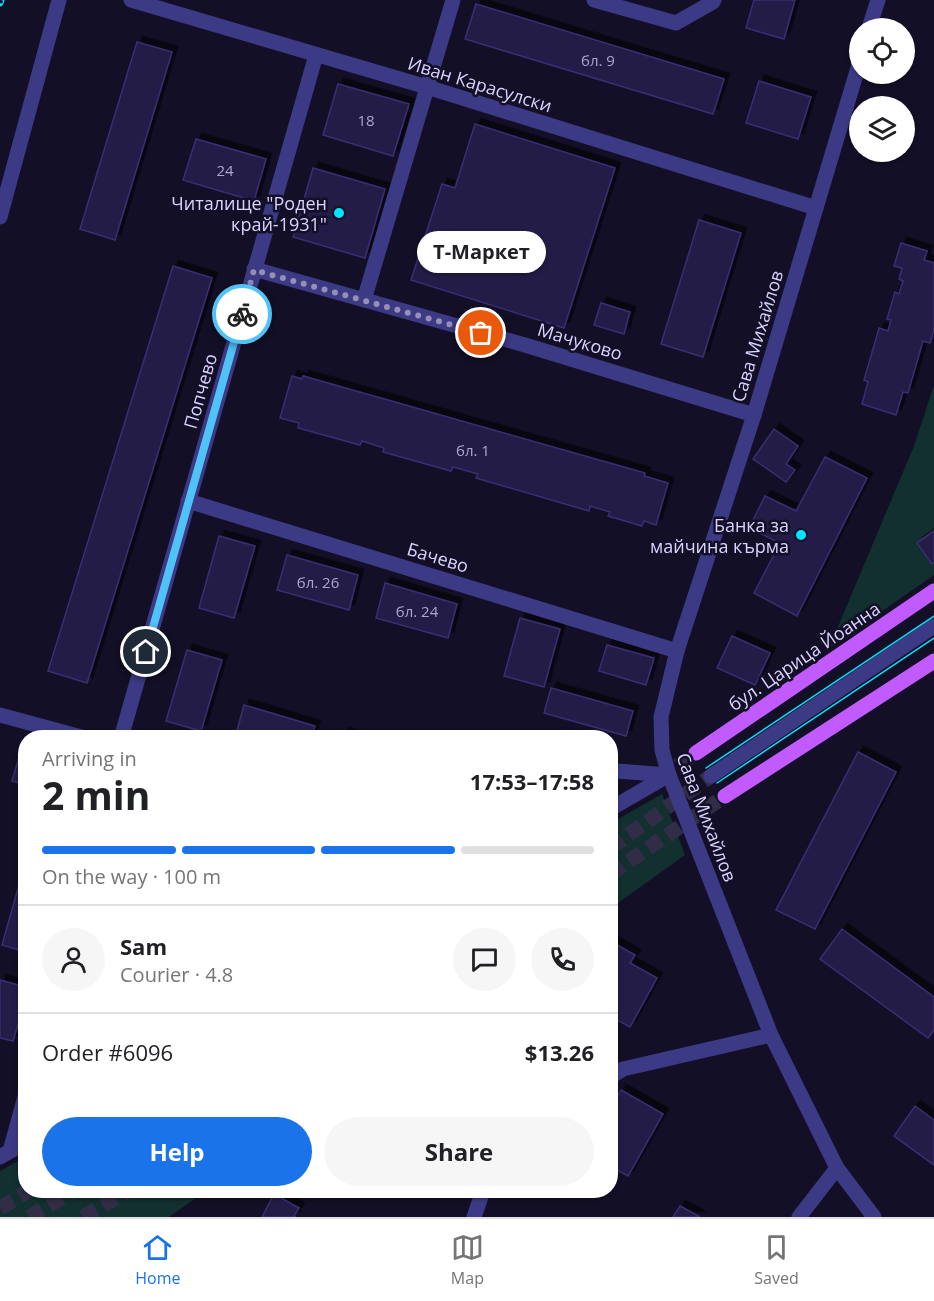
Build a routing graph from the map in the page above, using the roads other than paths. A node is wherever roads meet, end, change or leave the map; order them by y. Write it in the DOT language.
graph roads {
  1 [pos="59,0"];
  2 [pos="131,0"];
  3 [pos="453,0"];
  4 [pos="594,0"];
  5 [pos="714,0"];
  6 [pos="878,0"];
  7 [pos="872,18"];
  8 [pos="316,55"];
  9 [pos="853,84"];
  10 [pos="427,87"];
  11 [pos="816,208"];
  12 [pos="0,217"];
  13 [pos="254,270"];
  14 [pos="364,300"];
  15 [pos="754,415"];
  16 [pos="189,501"];
  17 [pos="934,591"];
  18 [pos="934,626"];
  19 [pos="677,651"];
  20 [pos="934,661"];
  21 [pos="0,715"];
  22 [pos="55,730"];
  23 [pos="123,730"];
  24 [pos="696,753"];
  25 [pos="618,771"];
  26 [pos="669,775"];
  27 [pos="711,776"];
  28 [pos="724,796"];
  29 [pos="618,804"];
  30 [pos="771,1035"];
  31 [pos="618,1072"];
  32 [pos="18,1116"];
  33 [pos="5,1154"];
  34 [pos="837,1168"];
  35 [pos="481,1198"];
  36 [pos="474,1217"];
  37 [pos="799,1217"];
  38 [pos="874,1217"];
  1 -- 12 [label="street"];
  2 -- 8 [label="street, Иван Карасулски"];
  3 -- 10 [label="street"];
  4 -- 5 [label="street"];
  6 -- 7 [label="street"];
  8 -- 10 [label="street, Иван Карасулски"];
  8 -- 13 [label="street, Попчево"];
  9 -- 11 [label="street, Сава Михайлов"];
  10 -- 11 [label="street, Иван Карасулски"];
  10 -- 14 [label="street"];
  11 -- 15 [label="street, Сава Михайлов"];
  13 -- 14 [label="street, Мачуково"];
  13 -- 16 [label="street, Попчево"];
  14 -- 15 [label="street, Мачуково"];
  15 -- 19 [label="street, Сава Михайлов"];
  16 -- 19 [label="street, Бачево"];
  16 -- 23 [label="street, Попчево"];
  17 -- 24 [label="main road, бул. Царица Йоанна"];
  18 -- 27 [label="street"];
  19 -- 26 [label="street, Сава Михайлов"];
  20 -- 28 [label="main road"];
  21 -- 22 [label="street"];
  25 -- 26 [label="street"];
  26 -- 29 [label="street"];
  26 -- 30 [label="street, Сава Михайлов"];
  30 -- 31 [label="street"];
  30 -- 34 [label="street, Сава Михайлов"];
  32 -- 33 [label="street"];
  34 -- 37 [label="street"];
  34 -- 38 [label="street, Сава Михайлов"];
  35 -- 36 [label="street"];
}
